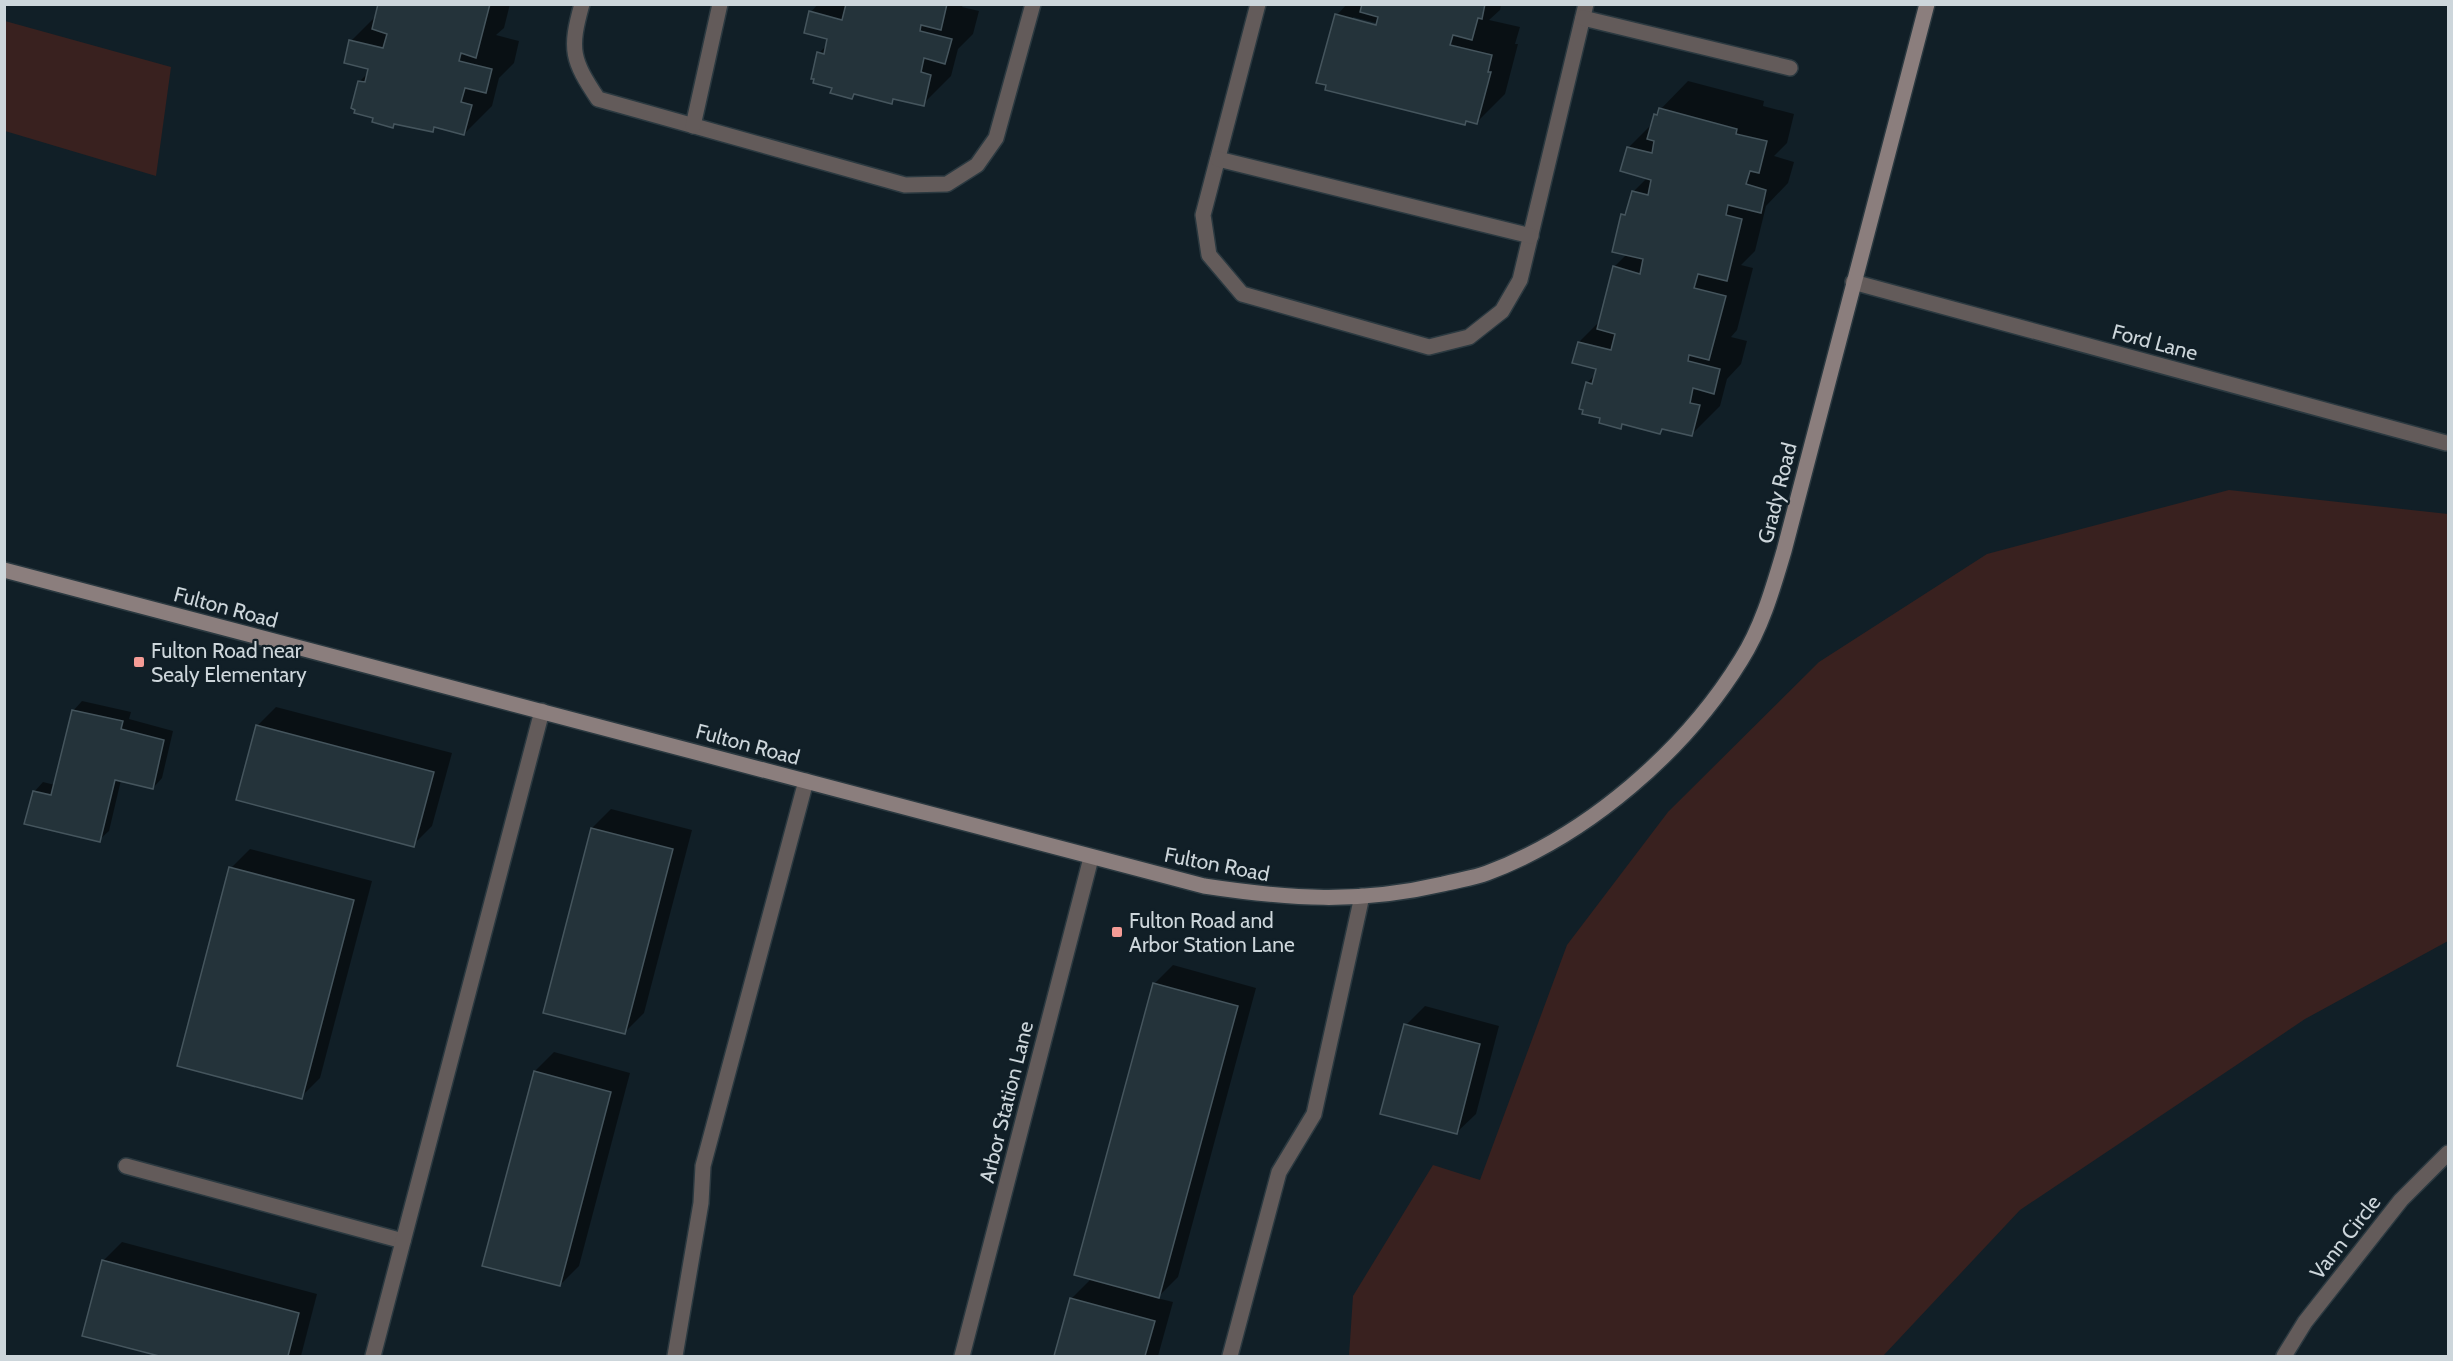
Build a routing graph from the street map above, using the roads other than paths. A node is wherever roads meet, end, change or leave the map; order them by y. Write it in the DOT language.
graph roads {
  1 [pos="582,4"];
  2 [pos="720,4"];
  3 [pos="1033,4"];
  4 [pos="1258,4"];
  5 [pos="1927,4"];
  6 [pos="1584,11"];
  7 [pos="1790,68"];
  8 [pos="693,126"];
  9 [pos="1218,159"];
  10 [pos="1531,236"];
  11 [pos="1853,282"];
  12 [pos="2446,443"];
  13 [pos="4,570"];
  14 [pos="542,711"];
  15 [pos="806,781"];
  16 [pos="1091,858"];
  17 [pos="1487,874"];
  18 [pos="1362,896"];
  19 [pos="2448,1153"];
  20 [pos="126,1166"];
  21 [pos="403,1241"];
  22 [pos="373,1356"];
  23 [pos="675,1356"];
  24 [pos="962,1356"];
  25 [pos="1230,1356"];
  26 [pos="2284,1356"];
  1 -- 8 [label="street"];
  2 -- 8 [label="street"];
  3 -- 8 [label="street"];
  4 -- 9 [label="street"];
  5 -- 11 [label="street, Grady Road"];
  6 -- 7 [label="street"];
  6 -- 10 [label="street"];
  9 -- 10 [label="street"];
  9 -- 10 [label="street"];
  11 -- 12 [label="street, Ford Lane"];
  11 -- 17 [label="street, Grady Road"];
  13 -- 14 [label="street, Fulton Road"];
  14 -- 15 [label="street, Fulton Road"];
  14 -- 21 [label="street"];
  15 -- 16 [label="street, Fulton Road"];
  15 -- 23 [label="street"];
  16 -- 18 [label="street, Fulton Road"];
  16 -- 24 [label="street, Arbor Station Lane"];
  17 -- 18 [label="street, Fulton Road"];
  18 -- 25 [label="street"];
  19 -- 26 [label="street, Vann Circle"];
  20 -- 21 [label="street"];
  21 -- 22 [label="street"];
}
